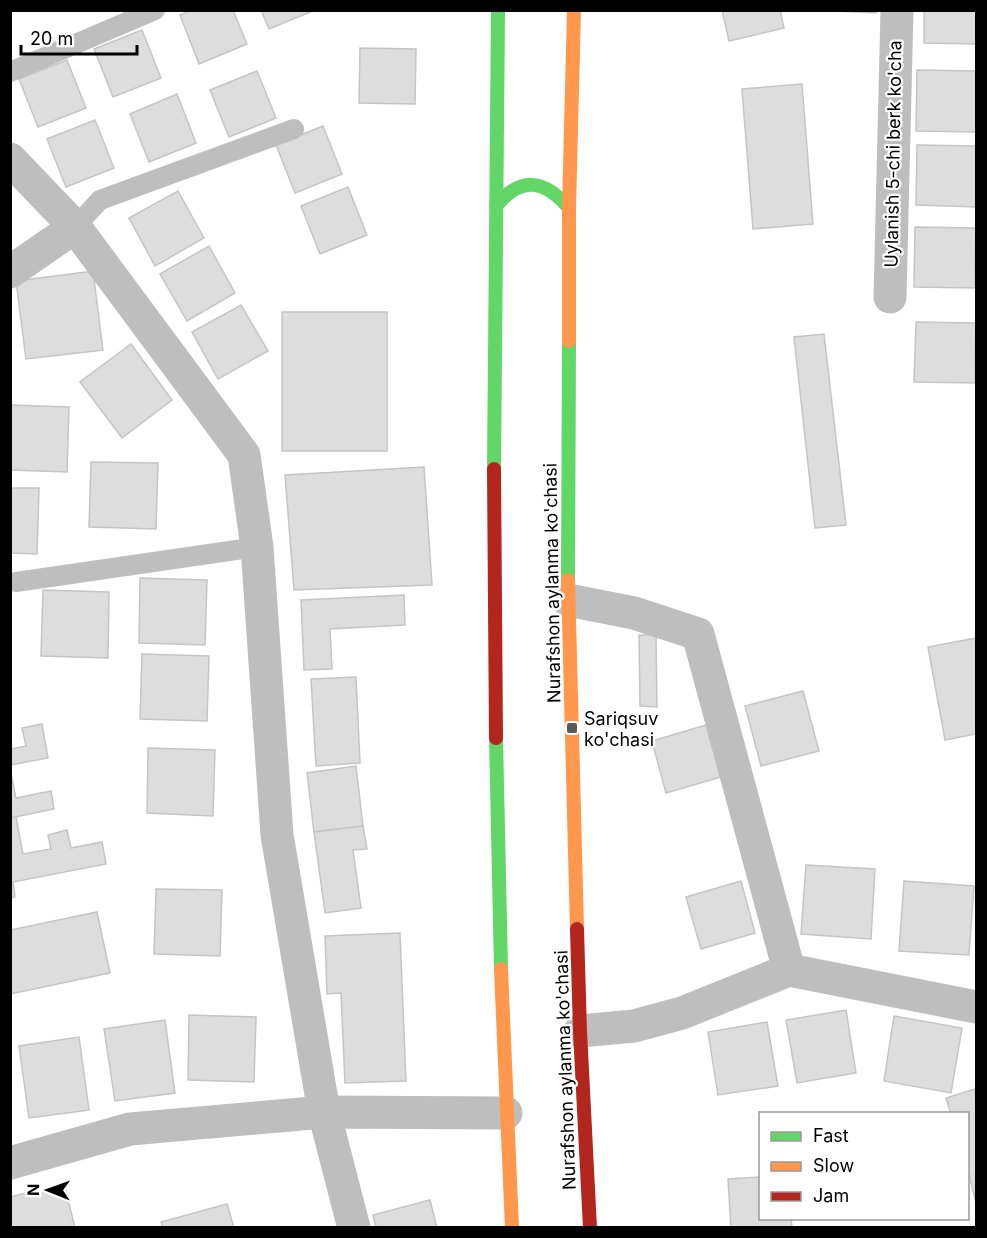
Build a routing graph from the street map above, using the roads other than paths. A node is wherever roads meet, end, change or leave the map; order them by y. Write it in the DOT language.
graph roads {
  1 [pos="155,10"];
  2 [pos="498,10"];
  3 [pos="573,10"];
  4 [pos="897,10"];
  5 [pos="10,72"];
  6 [pos="294,129"];
  7 [pos="10,159"];
  8 [pos="496,206"];
  9 [pos="569,208"];
  10 [pos="75,227"];
  11 [pos="10,272"];
  12 [pos="890,297"];
  13 [pos="256,547"];
  14 [pos="16,582"];
  15 [pos="568,600"];
  16 [pos="789,970"];
  17 [pos="976,1007"];
  18 [pos="580,1031"];
  19 [pos="324,1112"];
  20 [pos="506,1113"];
  21 [pos="10,1163"];
  22 [pos="354,1227"];
  23 [pos="512,1227"];
  24 [pos="590,1227"];
  1 -- 5 [label="lane"];
  2 -- 8 [label="main road"];
  3 -- 9 [label="main road, Nurafshon aylanma ko'chasi"];
  4 -- 12 [label="street, Uylanish 5-chi berk ko'cha"];
  6 -- 10 [label="lane"];
  7 -- 10 [label="street"];
  8 -- 9 [label="main road"];
  8 -- 20 [label="main road"];
  9 -- 15 [label="main road, Nurafshon aylanma ko'chasi"];
  10 -- 11 [label="street"];
  10 -- 13 [label="street"];
  13 -- 14 [label="lane"];
  13 -- 19 [label="street"];
  15 -- 16 [label="street"];
  15 -- 18 [label="main road, Nurafshon aylanma ko'chasi"];
  16 -- 17 [label="street"];
  16 -- 18 [label="street"];
  18 -- 24 [label="main road, Nurafshon aylanma ko'chasi"];
  19 -- 20 [label="street"];
  19 -- 21 [label="street"];
  19 -- 22 [label="street"];
  20 -- 23 [label="main road"];
}
